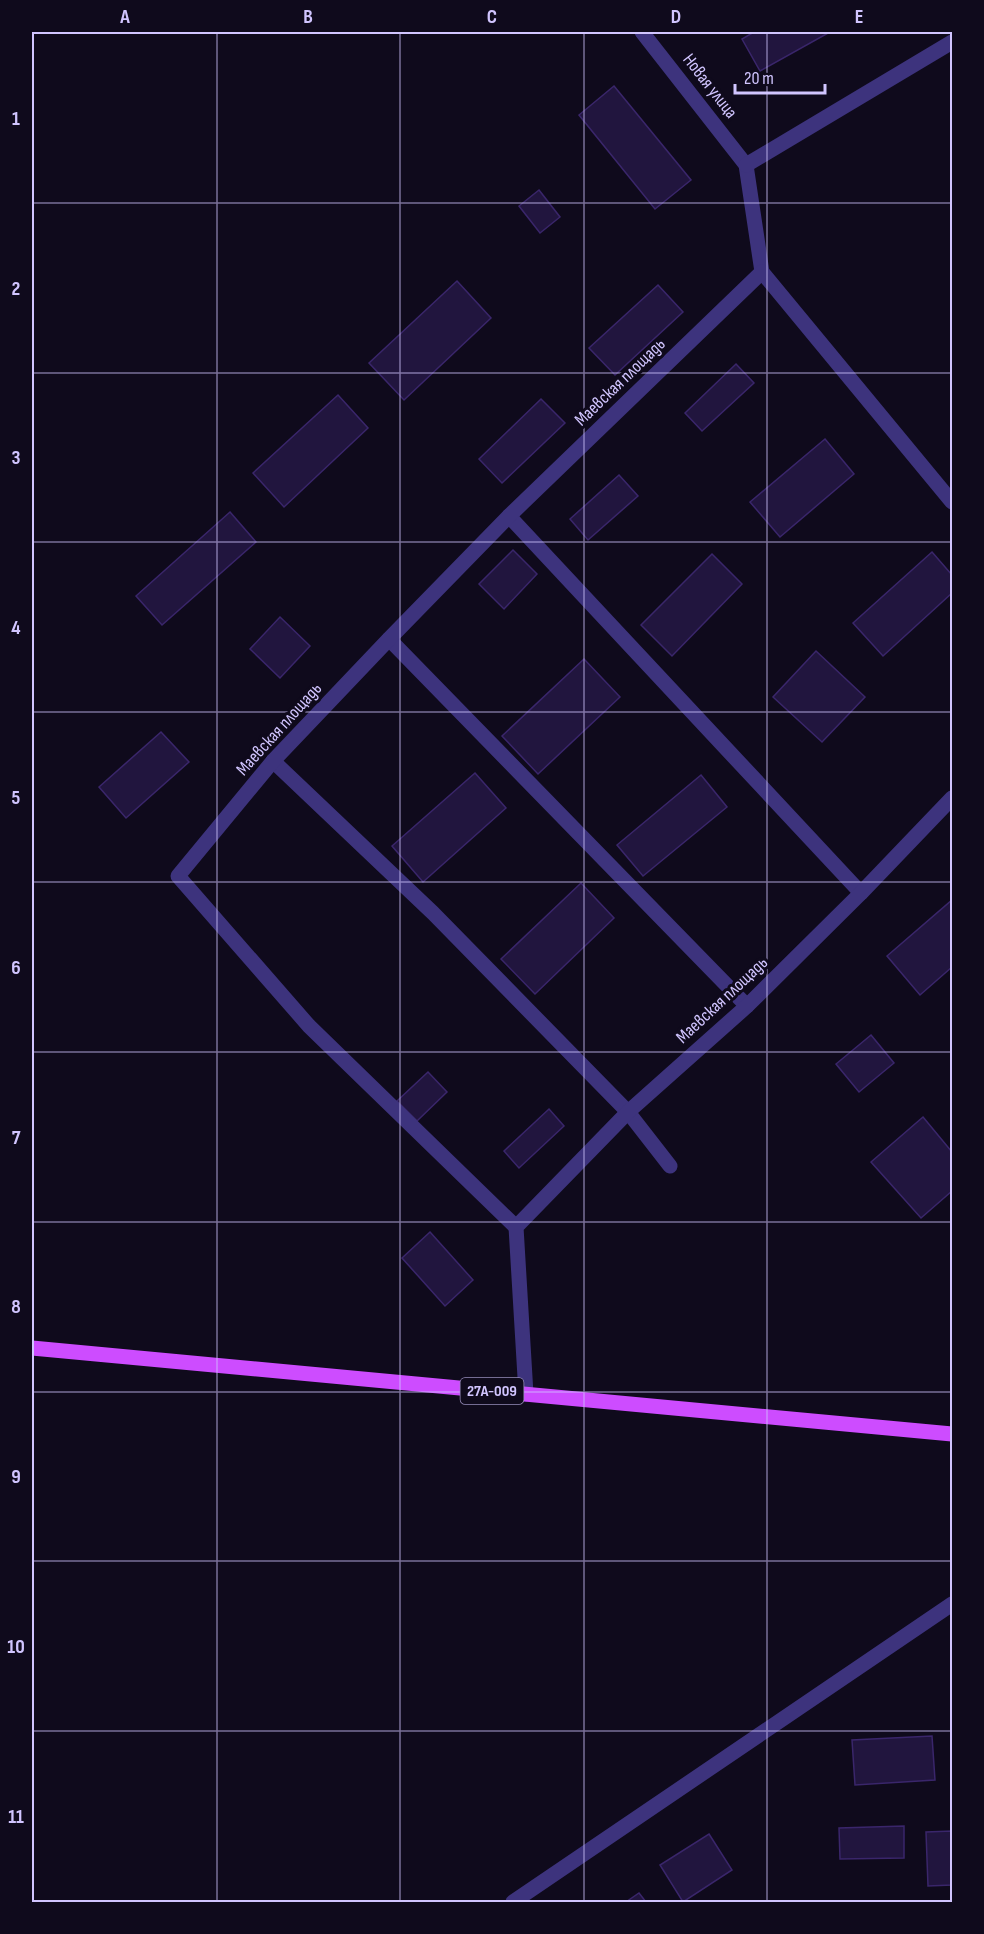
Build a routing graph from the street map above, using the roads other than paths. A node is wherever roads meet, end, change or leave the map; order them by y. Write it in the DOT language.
graph roads {
  1 [pos="642,32"];
  2 [pos="952,42"];
  3 [pos="746,165"];
  4 [pos="762,272"];
  5 [pos="952,502"];
  6 [pos="509,516"];
  7 [pos="389,639"];
  8 [pos="273,761"];
  9 [pos="952,798"];
  10 [pos="861,893"];
  11 [pos="747,1006"];
  12 [pos="628,1112"];
  13 [pos="670,1166"];
  14 [pos="516,1227"];
  15 [pos="32,1348"];
  16 [pos="526,1394"];
  17 [pos="952,1434"];
  18 [pos="952,1605"];
  19 [pos="513,1902"];
  1 -- 3 [label="street, Новая улица"];
  2 -- 3 [label="street"];
  3 -- 4 [label="street"];
  4 -- 5 [label="street"];
  4 -- 6 [label="street, Маевская площадь"];
  6 -- 7 [label="street, Маевская площадь"];
  6 -- 10 [label="street"];
  7 -- 8 [label="street, Маевская площадь"];
  7 -- 11 [label="street"];
  8 -- 12 [label="street"];
  8 -- 14 [label="street, Маевская площадь"];
  9 -- 10 [label="street, Маевская площадь"];
  10 -- 11 [label="street, Маевская площадь"];
  11 -- 12 [label="street, Маевская площадь"];
  12 -- 13 [label="street"];
  12 -- 14 [label="street, Маевская площадь"];
  14 -- 16 [label="street"];
  15 -- 16 [label="main road, 27А-009"];
  16 -- 17 [label="main road, 27А-009"];
  18 -- 19 [label="street"];
}
